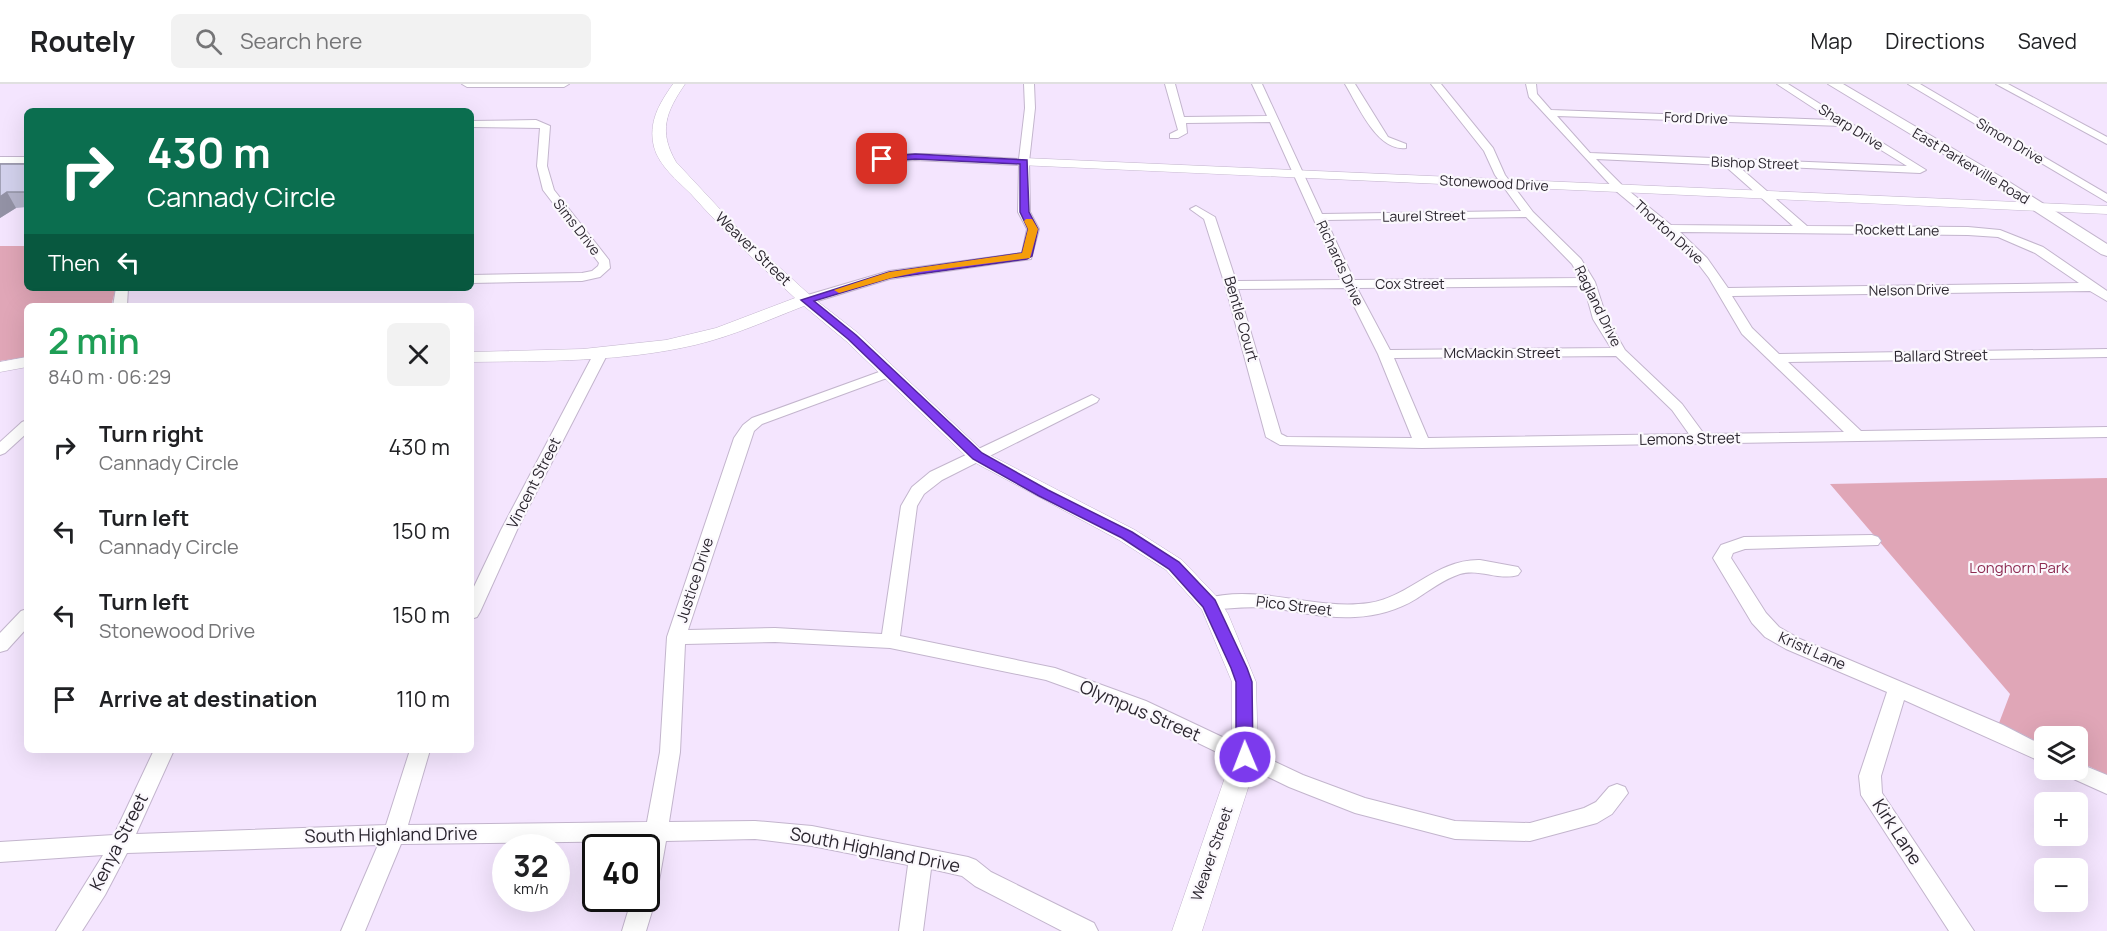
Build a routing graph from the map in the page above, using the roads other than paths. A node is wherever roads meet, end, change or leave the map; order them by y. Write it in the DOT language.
graph roads {
  1 [pos="467,84"];
  2 [pos="679,84"];
  3 [pos="1029,84"];
  4 [pos="1170,84"];
  5 [pos="1257,84"];
  6 [pos="1350,84"];
  7 [pos="1436,84"];
  8 [pos="1531,84"];
  9 [pos="1782,84"];
  10 [pos="1834,84"];
  11 [pos="1845,84"];
  12 [pos="1913,84"];
  13 [pos="2001,84"];
  14 [pos="560,85"];
  15 [pos="1548,113"];
  16 [pos="1274,119"];
  17 [pos="1179,120"];
  18 [pos="1844,123"];
  19 [pos="474,124"];
  20 [pos="1173,136"];
  21 [pos="2107,141"];
  22 [pos="1402,146"];
  23 [pos="1590,156"];
  24 [pos="882,159"];
  25 [pos="0,160"];
  26 [pos="24,160"];
  27 [pos="1024,162"];
  28 [pos="1726,162"];
  29 [pos="1921,170"];
  30 [pos="1300,175"];
  31 [pos="1506,184"];
  32 [pos="1620,189"];
  33 [pos="1766,195"];
  34 [pos="2107,199"];
  35 [pos="2046,207"];
  36 [pos="1196,208"];
  37 [pos="2107,210"];
  38 [pos="1529,214"];
  39 [pos="1319,217"];
  40 [pos="1668,228"];
  41 [pos="1805,230"];
  42 [pos="2107,242"];
  43 [pos="2107,251"];
  44 [pos="474,279"];
  45 [pos="1589,282"];
  46 [pos="1349,284"];
  47 [pos="1231,285"];
  48 [pos="2094,288"];
  49 [pos="1725,292"];
  50 [pos="2107,297"];
  51 [pos="806,300"];
  52 [pos="1620,352"];
  53 [pos="2107,353"];
  54 [pos="1385,354"];
  55 [pos="600,355"];
  56 [pos="474,357"];
  57 [pos="1776,358"];
  58 [pos="24,363"];
  59 [pos="0,367"];
  60 [pos="890,372"];
  61 [pos="1092,399"];
  62 [pos="24,428"];
  63 [pos="2107,432"];
  64 [pos="1855,434"];
  65 [pos="1274,437"];
  66 [pos="1700,439"];
  67 [pos="1422,443"];
  68 [pos="0,450"];
  69 [pos="977,456"];
  70 [pos="1872,541"];
  71 [pos="1512,571"];
  72 [pos="1210,604"];
  73 [pos="474,606"];
  74 [pos="24,619"];
  75 [pos="676,637"];
  76 [pos="891,641"];
  77 [pos="0,645"];
  78 [pos="1898,688"];
  79 [pos="2034,750"];
  80 [pos="164,753"];
  81 [pos="419,753"];
  82 [pos="1245,757"];
  83 [pos="2088,776"];
  84 [pos="2107,785"];
  85 [pos="1617,793"];
  86 [pos="658,831"];
  87 [pos="394,834"];
  88 [pos="657,834"];
  89 [pos="123,842"];
  90 [pos="0,852"];
  91 [pos="921,856"];
  92 [pos="640,912"];
  93 [pos="68,931"];
  94 [pos="353,931"];
  95 [pos="634,931"];
  96 [pos="911,931"];
  97 [pos="1086,931"];
  98 [pos="1187,931"];
  99 [pos="1962,931"];
  1 -- 14 [label="street"];
  2 -- 51 [label="street, Weaver Street"];
  3 -- 27 [label="street"];
  4 -- 17 [label="street"];
  5 -- 16 [label="street, Richards Drive"];
  6 -- 22 [label="street"];
  7 -- 31 [label="street, Ragland Drive"];
  8 -- 15 [label="street, Thorton Drive"];
  9 -- 18 [label="street, Sharp Drive"];
  10 -- 35 [label="main road, East Parkerville Road"];
  11 -- 35 [label="main road, East Parkerville Road"];
  12 -- 34 [label="street, Simon Drive"];
  13 -- 21 [label="street"];
  15 -- 18 [label="street, Ford Drive"];
  15 -- 23 [label="street, Thorton Drive"];
  16 -- 17 [label="street"];
  16 -- 30 [label="street, Richards Drive"];
  17 -- 20 [label="street"];
  18 -- 29 [label="street, Sharp Drive"];
  19 -- 44 [label="street, Sims Drive"];
  23 -- 28 [label="street, Bishop Street"];
  23 -- 32 [label="street, Thorton Drive"];
  24 -- 27 [label="street, Stonewood Drive"];
  25 -- 26 [label="street"];
  27 -- 30 [label="street, Stonewood Drive"];
  27 -- 51 [label="street"];
  28 -- 29 [label="street, Bishop Street"];
  28 -- 33 [label="street"];
  30 -- 31 [label="street, Stonewood Drive"];
  30 -- 39 [label="street, Richards Drive"];
  31 -- 32 [label="street, Stonewood Drive"];
  31 -- 38 [label="street, Ragland Drive"];
  32 -- 33 [label="street, Stonewood Drive"];
  32 -- 40 [label="street, Thorton Drive"];
  33 -- 35 [label="street, Stonewood Drive"];
  33 -- 41 [label="street"];
  35 -- 37 [label="street, Stonewood Drive"];
  35 -- 42 [label="main road, East Parkerville Road"];
  35 -- 43 [label="main road, East Parkerville Road"];
  36 -- 47 [label="street, Bentle Court"];
  38 -- 39 [label="street, Laurel Street"];
  38 -- 45 [label="street, Ragland Drive"];
  39 -- 46 [label="street, Richards Drive"];
  40 -- 41 [label="street, Rockett Lane"];
  40 -- 49 [label="street, Thorton Drive"];
  41 -- 48 [label="street, Rockett Lane"];
  45 -- 46 [label="street, Cox Street"];
  45 -- 52 [label="street, Ragland Drive"];
  46 -- 47 [label="street, Cox Street"];
  46 -- 54 [label="street, Richards Drive"];
  47 -- 65 [label="street, Bentle Court"];
  48 -- 49 [label="street, Nelson Drive"];
  48 -- 50 [label="street, Rockett Lane"];
  49 -- 57 [label="street, Thorton Drive"];
  51 -- 55 [label="street"];
  51 -- 60 [label="street, Weaver Street"];
  52 -- 54 [label="street, McMackin Street"];
  52 -- 66 [label="street, Ragland Drive"];
  53 -- 57 [label="street, Ballard Street"];
  54 -- 67 [label="street, Richards Drive"];
  55 -- 56 [label="street"];
  55 -- 73 [label="street, Vincent Street"];
  57 -- 64 [label="street, Thorton Drive"];
  58 -- 59 [label="street"];
  60 -- 69 [label="street, Weaver Street"];
  60 -- 75 [label="street, Justice Drive"];
  61 -- 69 [label="street"];
  62 -- 68 [label="street"];
  63 -- 64 [label="street, Lemons Street"];
  64 -- 66 [label="street, Lemons Street"];
  65 -- 67 [label="street, Lemons Street"];
  66 -- 67 [label="street, Lemons Street"];
  69 -- 72 [label="street, Weaver Street"];
  69 -- 76 [label="street"];
  70 -- 78 [label="street, Kristi Lane"];
  71 -- 72 [label="street, Pico Street"];
  72 -- 82 [label="street, Weaver Street"];
  74 -- 77 [label="street"];
  75 -- 76 [label="street, Olympus Street"];
  75 -- 86 [label="street, Justice Drive"];
  76 -- 82 [label="street, Olympus Street"];
  78 -- 79 [label="street, Kristi Lane"];
  78 -- 99 [label="street, Kirk Lane"];
  80 -- 89 [label="street, Kenya Street"];
  81 -- 87 [label="street"];
  82 -- 85 [label="street, Olympus Street"];
  82 -- 98 [label="street, Weaver Street"];
  83 -- 84 [label="street"];
  86 -- 87 [label="street, South Highland Drive"];
  86 -- 88 [label="street, Justice Drive"];
  86 -- 91 [label="street, South Highland Drive"];
  87 -- 89 [label="street, South Highland Drive"];
  87 -- 94 [label="street"];
  89 -- 90 [label="street, South Highland Drive"];
  89 -- 93 [label="street, Kenya Street"];
  91 -- 96 [label="street"];
  91 -- 97 [label="street, South Highland Drive"];
  92 -- 95 [label="street"];
}
